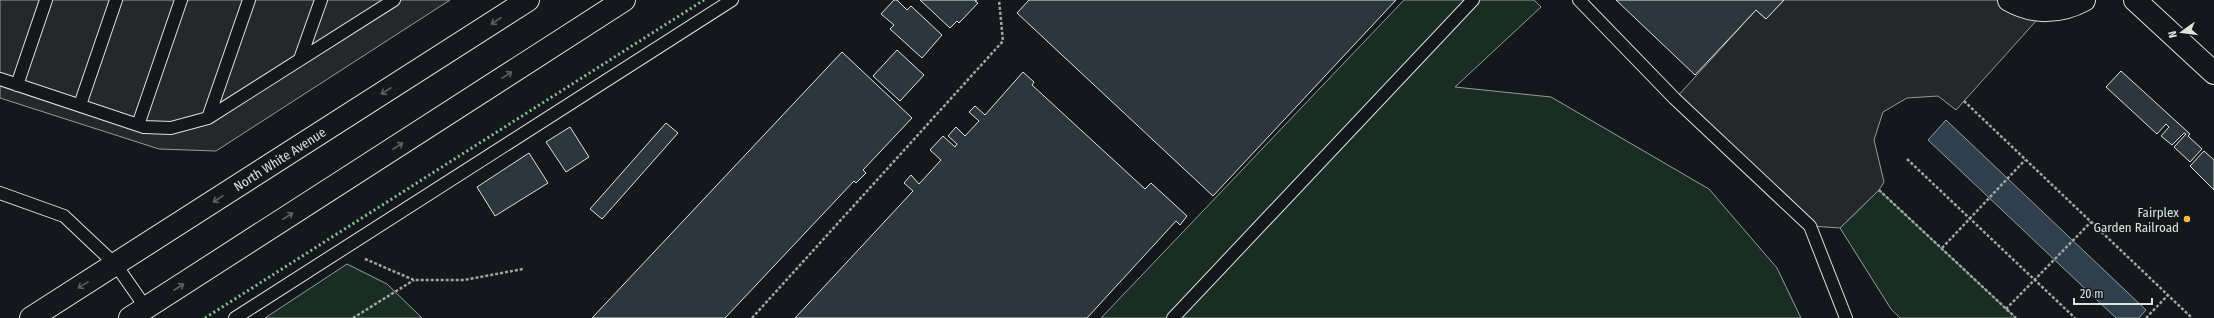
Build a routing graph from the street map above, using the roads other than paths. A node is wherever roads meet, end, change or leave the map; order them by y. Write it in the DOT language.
graph roads {
  1 [pos="46,0"];
  2 [pos="116,0"];
  3 [pos="181,0"];
  4 [pos="249,0"];
  5 [pos="321,0"];
  6 [pos="393,0"];
  7 [pos="528,0"];
  8 [pos="624,0"];
  9 [pos="732,0"];
  10 [pos="1473,0"];
  11 [pos="1579,0"];
  12 [pos="2009,0"];
  13 [pos="2084,0"];
  14 [pos="2135,0"];
  15 [pos="300,59"];
  16 [pos="2214,73"];
  17 [pos="0,79"];
  18 [pos="17,85"];
  19 [pos="80,105"];
  20 [pos="208,118"];
  21 [pos="138,125"];
  22 [pos="0,192"];
  23 [pos="116,265"];
  24 [pos="138,313"];
  25 [pos="31,318"];
  26 [pos="235,318"];
  27 [pos="1173,318"];
  28 [pos="1846,318"];
  1 -- 18 [label="lane"];
  2 -- 19 [label="lane"];
  3 -- 21 [label="lane"];
  4 -- 20 [label="lane"];
  5 -- 15 [label="lane"];
  6 -- 15 [label="lane"];
  7 -- 23 [label="main road, North White Avenue, one-way"];
  24 -- 8 [label="main road, one-way"];
  9 -- 26 [label="lane"];
  10 -- 27 [label="lane"];
  11 -- 28 [label="lane"];
  12 -- 13 [label="main road"];
  14 -- 16 [label="main road"];
  15 -- 20 [label="lane"];
  17 -- 18 [label="lane"];
  18 -- 19 [label="lane"];
  19 -- 21 [label="lane"];
  20 -- 21 [label="lane"];
  22 -- 23 [label="lane"];
  23 -- 24 [label="lane"];
  23 -- 25 [label="main road, North White Avenue, one-way"];
}
